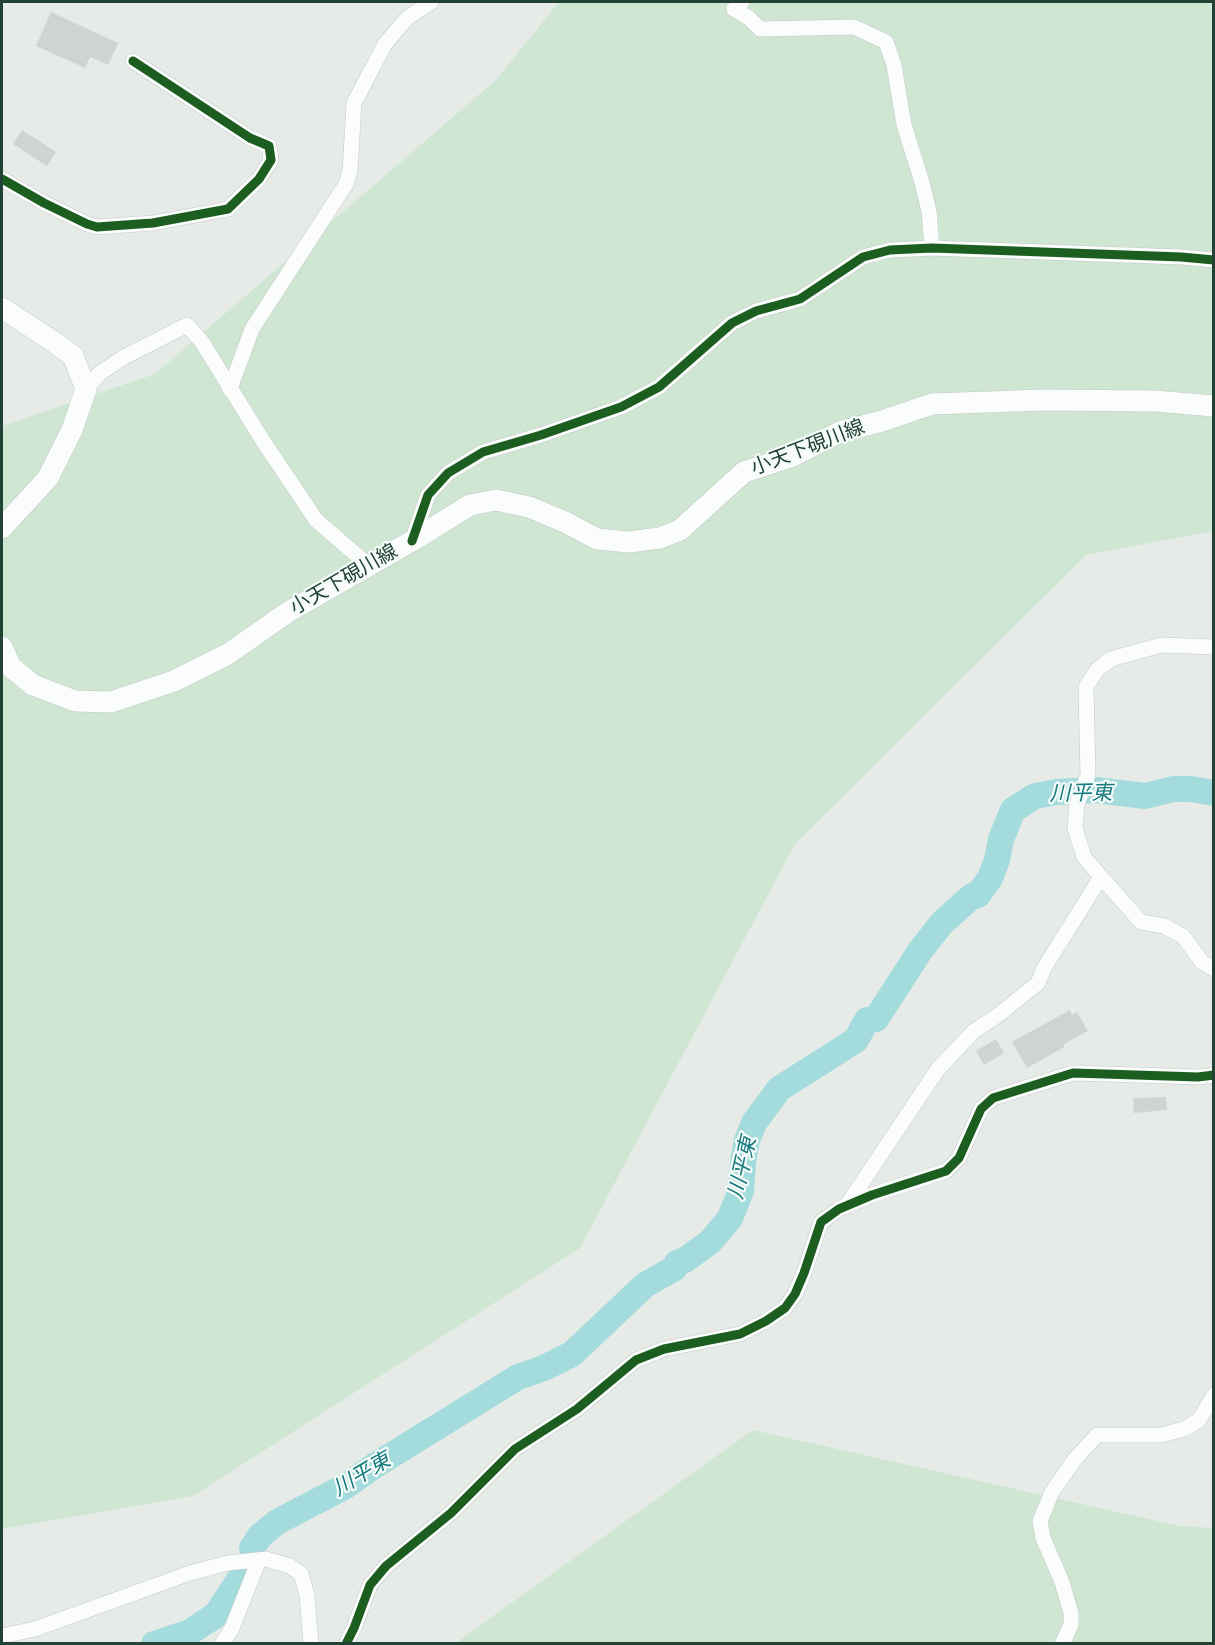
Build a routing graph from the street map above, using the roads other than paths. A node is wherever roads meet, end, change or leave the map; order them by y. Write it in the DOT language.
graph roads {
  1 [pos="431,2"];
  2 [pos="742,2"];
  3 [pos="133,61"];
  4 [pos="2,179"];
  5 [pos="932,248"];
  6 [pos="1214,260"];
  7 [pos="2,308"];
  8 [pos="230,388"];
  9 [pos="86,389"];
  10 [pos="1214,406"];
  11 [pos="2,528"];
  12 [pos="412,541"];
  13 [pos="359,570"];
  14 [pos="1214,646"];
  15 [pos="2,647"];
  16 [pos="1101,877"];
  17 [pos="1214,969"];
  18 [pos="1214,1075"];
  19 [pos="847,1205"];
  20 [pos="1214,1395"];
  21 [pos="259,1560"];
  22 [pos="2,1636"];
  23 [pos="222,1644"];
  24 [pos="311,1644"];
  25 [pos="346,1644"];
  26 [pos="1062,1644"];
  1 -- 8 [label="street"];
  2 -- 5 [label="street"];
  3 -- 4 [label="street"];
  5 -- 6 [label="street"];
  5 -- 12 [label="street"];
  7 -- 9 [label="main road"];
  8 -- 9 [label="street"];
  8 -- 13 [label="street"];
  9 -- 11 [label="main road"];
  10 -- 12 [label="main road, 小天下硯川線"];
  12 -- 13 [label="main road, 小天下硯川線"];
  13 -- 15 [label="main road, 小天下硯川線"];
  14 -- 16 [label="street"];
  16 -- 17 [label="street"];
  16 -- 19 [label="street"];
  18 -- 19 [label="street"];
  19 -- 25 [label="street"];
  20 -- 26 [label="street"];
  21 -- 22 [label="street"];
  21 -- 23 [label="street"];
  21 -- 24 [label="street"];
}
